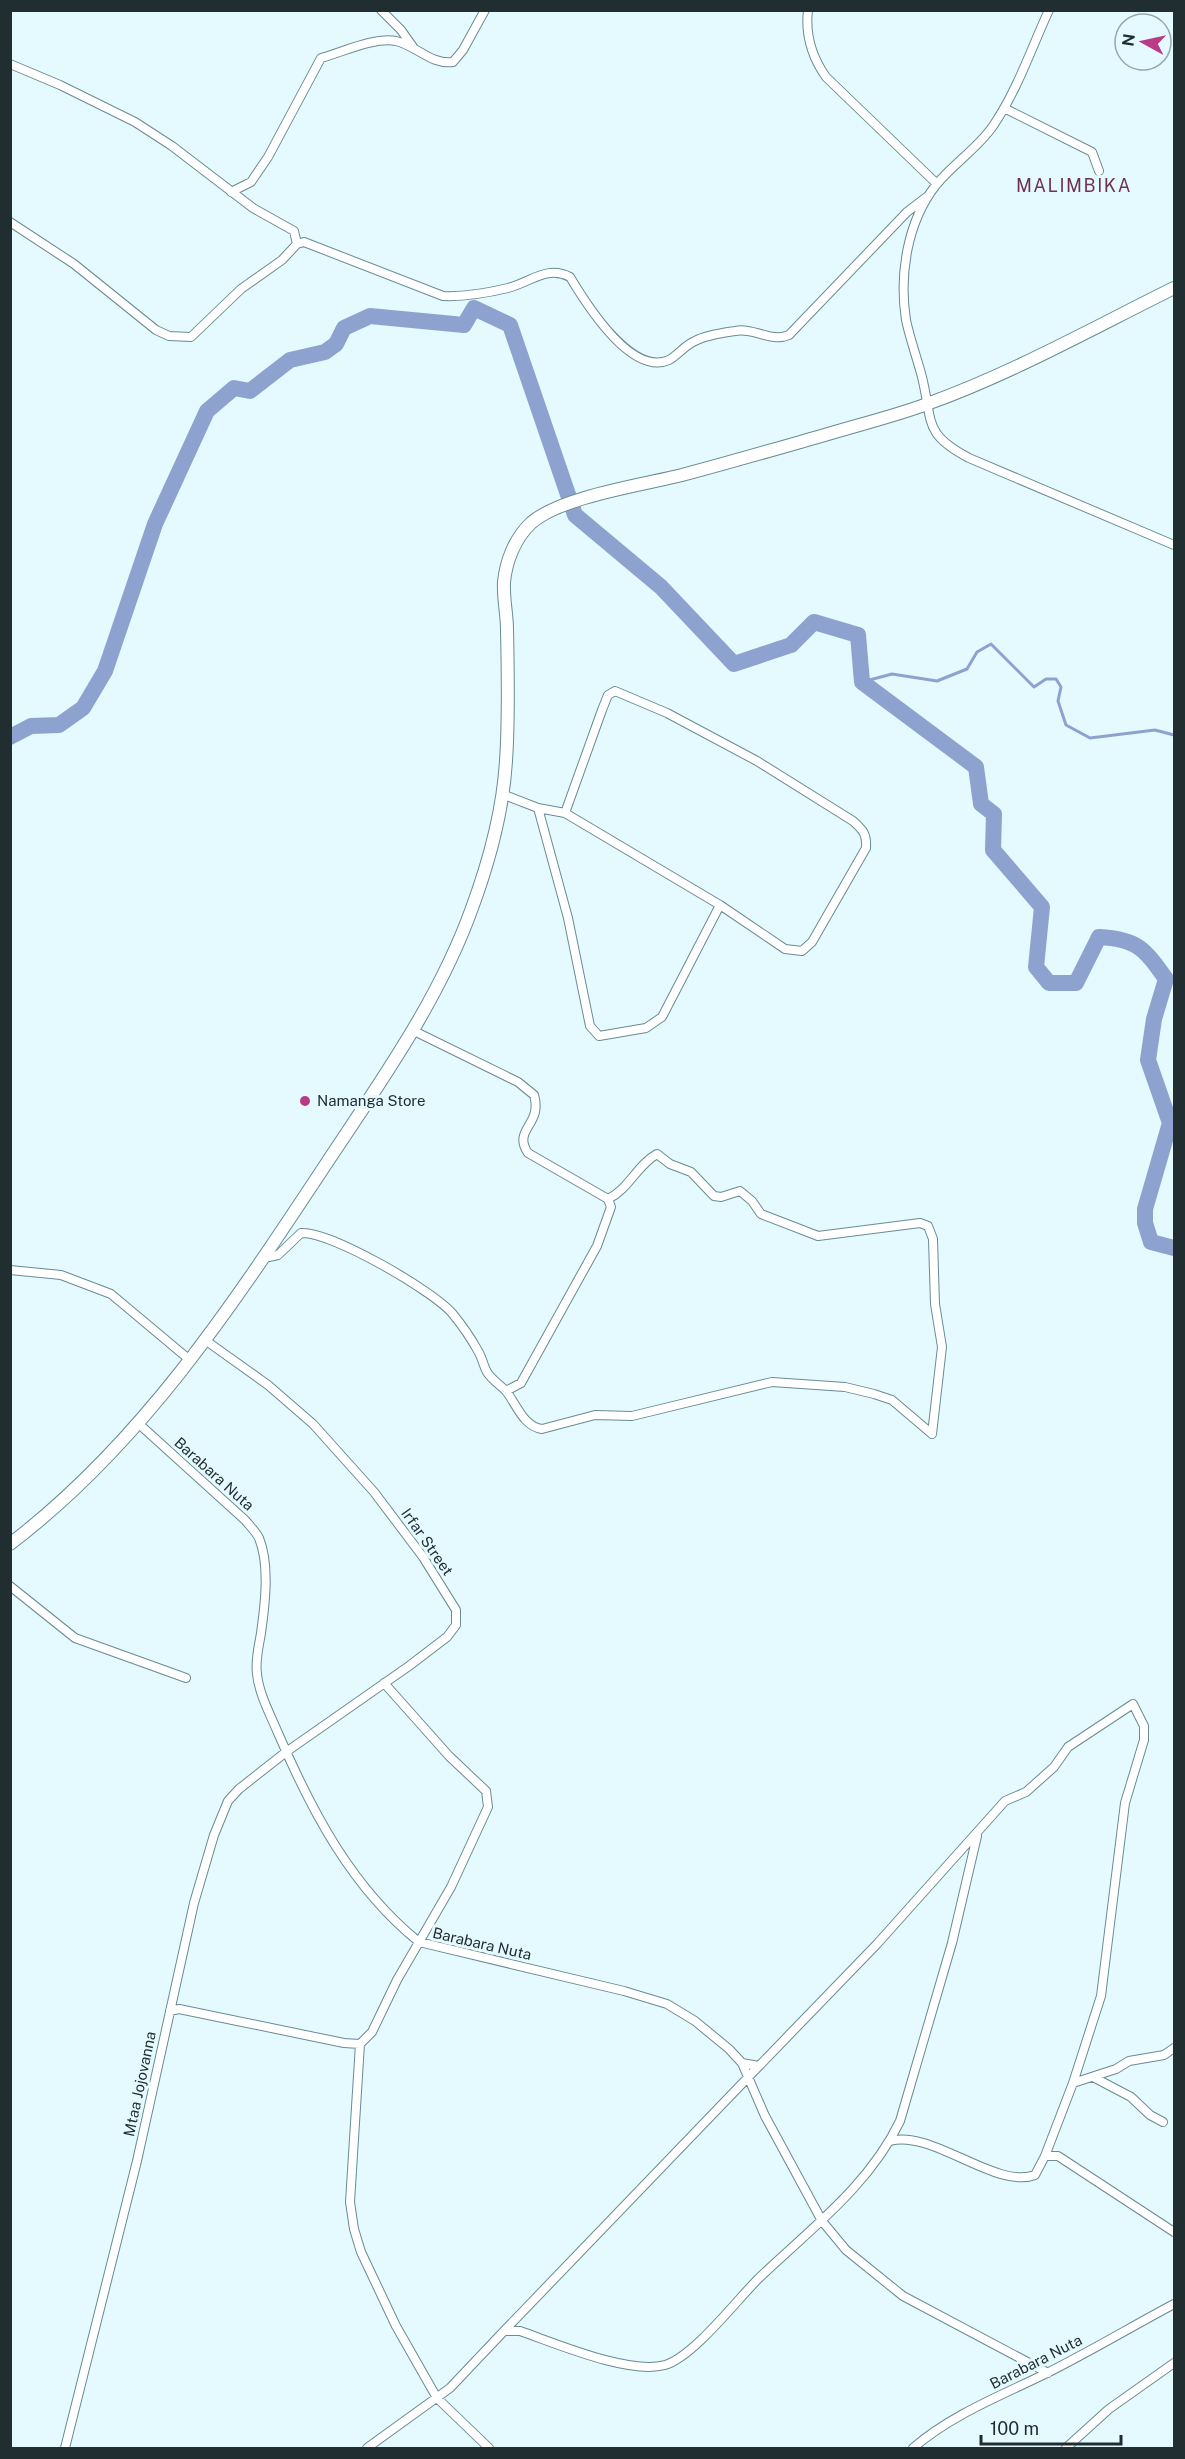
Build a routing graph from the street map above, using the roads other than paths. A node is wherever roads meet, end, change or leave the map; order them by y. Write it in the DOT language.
graph roads {
  1 [pos="381,10"];
  2 [pos="484,10"];
  3 [pos="808,10"];
  4 [pos="1049,10"];
  5 [pos="413,47"];
  6 [pos="10,64"];
  7 [pos="1004,108"];
  8 [pos="1099,171"];
  9 [pos="937,184"];
  10 [pos="231,192"];
  11 [pos="928,196"];
  12 [pos="10,222"];
  13 [pos="297,244"];
  14 [pos="1174,288"];
  15 [pos="926,405"];
  16 [pos="1174,545"];
  17 [pos="502,794"];
  18 [pos="538,808"];
  19 [pos="565,813"];
  20 [pos="720,905"];
  21 [pos="412,1030"];
  22 [pos="608,1199"];
  23 [pos="264,1258"];
  24 [pos="10,1270"];
  25 [pos="205,1340"];
  26 [pos="191,1361"];
  27 [pos="506,1391"];
  28 [pos="139,1424"];
  29 [pos="10,1544"];
  30 [pos="10,1586"];
  31 [pos="186,1677"];
  32 [pos="384,1683"];
  33 [pos="286,1752"];
  34 [pos="977,1834"];
  35 [pos="419,1942"];
  36 [pos="170,2011"];
  37 [pos="360,2043"];
  38 [pos="1174,2048"];
  39 [pos="742,2063"];
  40 [pos="759,2066"];
  41 [pos="747,2077"];
  42 [pos="1093,2077"];
  43 [pos="1072,2084"];
  44 [pos="1162,2122"];
  45 [pos="890,2141"];
  46 [pos="1050,2144"];
  47 [pos="1045,2156"];
  48 [pos="1058,2156"];
  49 [pos="822,2221"];
  50 [pos="1174,2232"];
  51 [pos="1174,2304"];
  52 [pos="504,2331"];
  53 [pos="1174,2363"];
  54 [pos="1048,2373"];
  55 [pos="437,2398"];
  56 [pos="65,2448"];
  57 [pos="367,2448"];
  58 [pos="489,2448"];
  59 [pos="913,2448"];
  60 [pos="1066,2448"];
  1 -- 5 [label="street"];
  2 -- 5 [label="street"];
  3 -- 9 [label="street"];
  4 -- 7 [label="street"];
  5 -- 10 [label="street"];
  6 -- 10 [label="street"];
  7 -- 8 [label="street"];
  7 -- 9 [label="street"];
  9 -- 11 [label="street"];
  10 -- 13 [label="street"];
  11 -- 13 [label="street"];
  11 -- 15 [label="street"];
  12 -- 13 [label="street"];
  14 -- 15 [label="main road"];
  15 -- 16 [label="street"];
  15 -- 17 [label="main road"];
  17 -- 18 [label="street"];
  17 -- 21 [label="main road"];
  18 -- 19 [label="street"];
  18 -- 20 [label="street"];
  19 -- 20 [label="street"];
  19 -- 20 [label="street"];
  21 -- 22 [label="street"];
  21 -- 23 [label="main road"];
  22 -- 27 [label="street"];
  22 -- 27 [label="street"];
  23 -- 25 [label="main road"];
  23 -- 27 [label="street"];
  24 -- 26 [label="street"];
  25 -- 26 [label="main road"];
  25 -- 32 [label="street, Irfar Street"];
  26 -- 28 [label="main road"];
  28 -- 29 [label="main road"];
  28 -- 33 [label="street, Barabara Nuta"];
  30 -- 31 [label="street"];
  32 -- 33 [label="street, Irfar Street"];
  32 -- 35 [label="street"];
  33 -- 35 [label="street, Barabara Nuta"];
  33 -- 36 [label="street, Mtaa Jojovanna"];
  34 -- 40 [label="street"];
  34 -- 43 [label="street"];
  34 -- 45 [label="street"];
  35 -- 37 [label="street"];
  35 -- 39 [label="street, Barabara Nuta"];
  36 -- 37 [label="street"];
  36 -- 56 [label="street, Mtaa Jojovanna"];
  37 -- 55 [label="street"];
  38 -- 42 [label="street"];
  39 -- 40 [label="street"];
  39 -- 41 [label="street, Barabara Nuta"];
  40 -- 41 [label="street"];
  41 -- 49 [label="street, Barabara Nuta"];
  41 -- 52 [label="street"];
  42 -- 43 [label="street"];
  42 -- 44 [label="street"];
  43 -- 46 [label="street"];
  45 -- 47 [label="street"];
  45 -- 49 [label="street"];
  46 -- 47 [label="street"];
  46 -- 48 [label="street"];
  47 -- 48 [label="street"];
  48 -- 50 [label="street"];
  49 -- 52 [label="street"];
  49 -- 54 [label="street, Barabara Nuta"];
  51 -- 54 [label="street, Barabara Nuta"];
  52 -- 55 [label="street"];
  53 -- 60 [label="street"];
  54 -- 59 [label="street, Barabara Nuta"];
  55 -- 57 [label="street"];
  55 -- 58 [label="street"];
}
